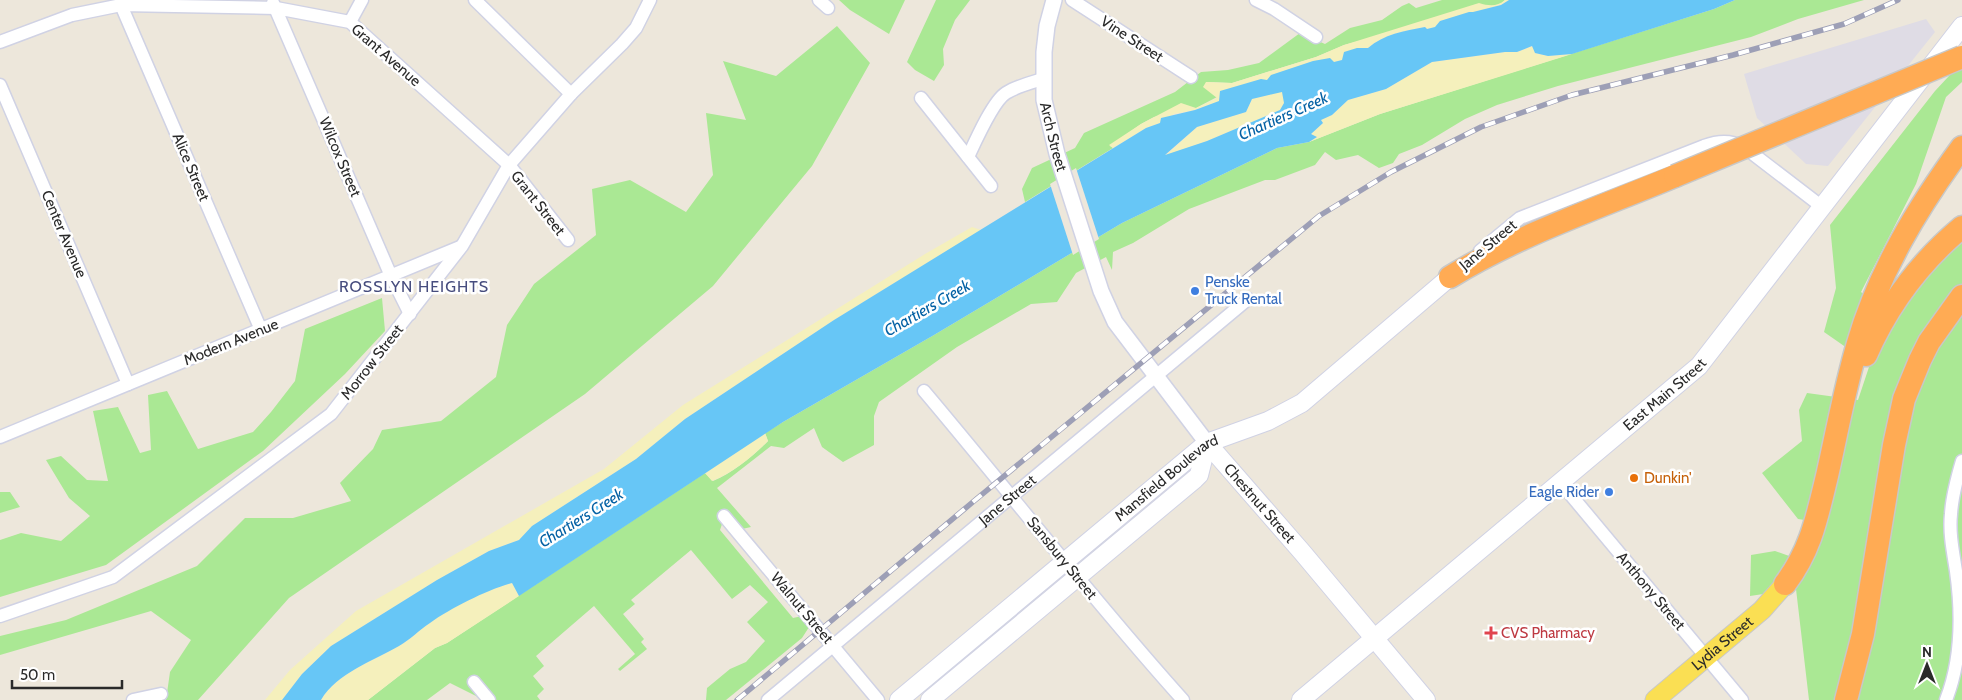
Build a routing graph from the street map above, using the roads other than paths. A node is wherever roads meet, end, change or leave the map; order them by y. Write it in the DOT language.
graph roads {
  1 [pos="362,0"];
  2 [pos="475,0"];
  3 [pos="650,0"];
  4 [pos="1054,0"];
  5 [pos="1072,0"];
  6 [pos="1256,0"];
  7 [pos="274,4"];
  8 [pos="121,5"];
  9 [pos="350,22"];
  10 [pos="1962,26"];
  11 [pos="1316,37"];
  12 [pos="0,42"];
  13 [pos="1962,57"];
  14 [pos="1191,77"];
  15 [pos="1043,79"];
  16 [pos="0,85"];
  17 [pos="571,94"];
  18 [pos="921,98"];
  19 [pos="1962,147"];
  20 [pos="968,157"];
  21 [pos="509,165"];
  22 [pos="991,186"];
  23 [pos="1822,206"];
  24 [pos="1962,227"];
  25 [pos="568,240"];
  26 [pos="462,246"];
  27 [pos="1094,270"];
  28 [pos="391,276"];
  29 [pos="1450,278"];
  30 [pos="1962,296"];
  31 [pos="1248,299"];
  32 [pos="410,314"];
  33 [pos="261,330"];
  34 [pos="1156,377"];
  35 [pos="128,384"];
  36 [pos="924,391"];
  37 [pos="1843,408"];
  38 [pos="0,437"];
  39 [pos="1207,444"];
  40 [pos="1962,461"];
  41 [pos="1560,482"];
  42 [pos="1011,496"];
  43 [pos="724,516"];
  44 [pos="1063,561"];
  45 [pos="1077,577"];
  46 [pos="1785,584"];
  47 [pos="0,616"];
  48 [pos="1375,639"];
  49 [pos="834,645"];
  50 [pos="1706,656"];
  51 [pos="474,682"];
  52 [pos="161,694"];
  53 [pos="133,700"];
  54 [pos="489,700"];
  55 [pos="768,700"];
  56 [pos="878,700"];
  57 [pos="899,700"];
  58 [pos="930,700"];
  59 [pos="1183,700"];
  60 [pos="1301,700"];
  61 [pos="1426,700"];
  62 [pos="1654,700"];
  63 [pos="1742,700"];
  64 [pos="1846,700"];
  65 [pos="1946,700"];
  1 -- 9 [label="street"];
  2 -- 17 [label="street"];
  3 -- 17 [label="street, Morrow Street"];
  4 -- 15 [label="street, Arch Street"];
  5 -- 14 [label="street, Vine Street"];
  6 -- 11 [label="street"];
  7 -- 8 [label="street, Grant Avenue"];
  7 -- 9 [label="street, Grant Avenue"];
  7 -- 28 [label="street, Wilcox Street"];
  8 -- 12 [label="street, Grant Avenue"];
  8 -- 33 [label="street, Alice Street"];
  9 -- 21 [label="street, Grant Avenue"];
  10 -- 23 [label="main road, East Main Street"];
  13 -- 29 [label="highway, bridge"];
  15 -- 20 [label="street"];
  15 -- 27 [label="street, Arch Street"];
  16 -- 35 [label="street, Center Avenue"];
  17 -- 21 [label="street, Morrow Street"];
  18 -- 20 [label="street"];
  19 -- 37 [label="highway"];
  20 -- 22 [label="street"];
  21 -- 25 [label="street, Grant Street"];
  21 -- 26 [label="street, Morrow Street"];
  23 -- 29 [label="street, Jane Street"];
  23 -- 41 [label="main road, East Main Street"];
  24 -- 37 [label="highway"];
  26 -- 28 [label="street, Modern Avenue"];
  26 -- 32 [label="street, Morrow Street"];
  27 -- 34 [label="street, Chestnut Street"];
  28 -- 32 [label="street, Wilcox Street"];
  28 -- 33 [label="street, Modern Avenue"];
  29 -- 39 [label="main road, Jane Street"];
  30 -- 64 [label="highway"];
  31 -- 34 [label="street, Jane Street"];
  32 -- 47 [label="street, Morrow Street"];
  33 -- 35 [label="street, Modern Avenue"];
  34 -- 39 [label="street, Chestnut Street"];
  34 -- 42 [label="street, Jane Street"];
  35 -- 38 [label="street, Modern Avenue"];
  36 -- 42 [label="street, Sansbury Street"];
  37 -- 46 [label="highway"];
  39 -- 44 [label="main road, Mansfield Boulevard"];
  39 -- 45 [label="main road, Mansfield Boulevard"];
  39 -- 48 [label="main road, Chestnut Street"];
  40 -- 65 [label="street"];
  41 -- 48 [label="main road, East Main Street"];
  41 -- 50 [label="street, Anthony Street"];
  42 -- 44 [label="street, Sansbury Street"];
  42 -- 49 [label="street, Jane Street"];
  43 -- 49 [label="street, Walnut Street"];
  44 -- 45 [label="street, Sansbury Street"];
  44 -- 57 [label="main road, Mansfield Boulevard"];
  45 -- 58 [label="main road, Mansfield Boulevard"];
  45 -- 59 [label="street, Sansbury Street"];
  46 -- 50 [label="main road, Lydia Street"];
  48 -- 60 [label="main road, East Main Street"];
  48 -- 61 [label="main road, Chestnut Street"];
  49 -- 55 [label="street, Jane Street"];
  49 -- 56 [label="street, Walnut Street"];
  50 -- 62 [label="main road, Lydia Street"];
  50 -- 63 [label="street, Anthony Street"];
  51 -- 54 [label="street"];
  52 -- 53 [label="street"];
}
